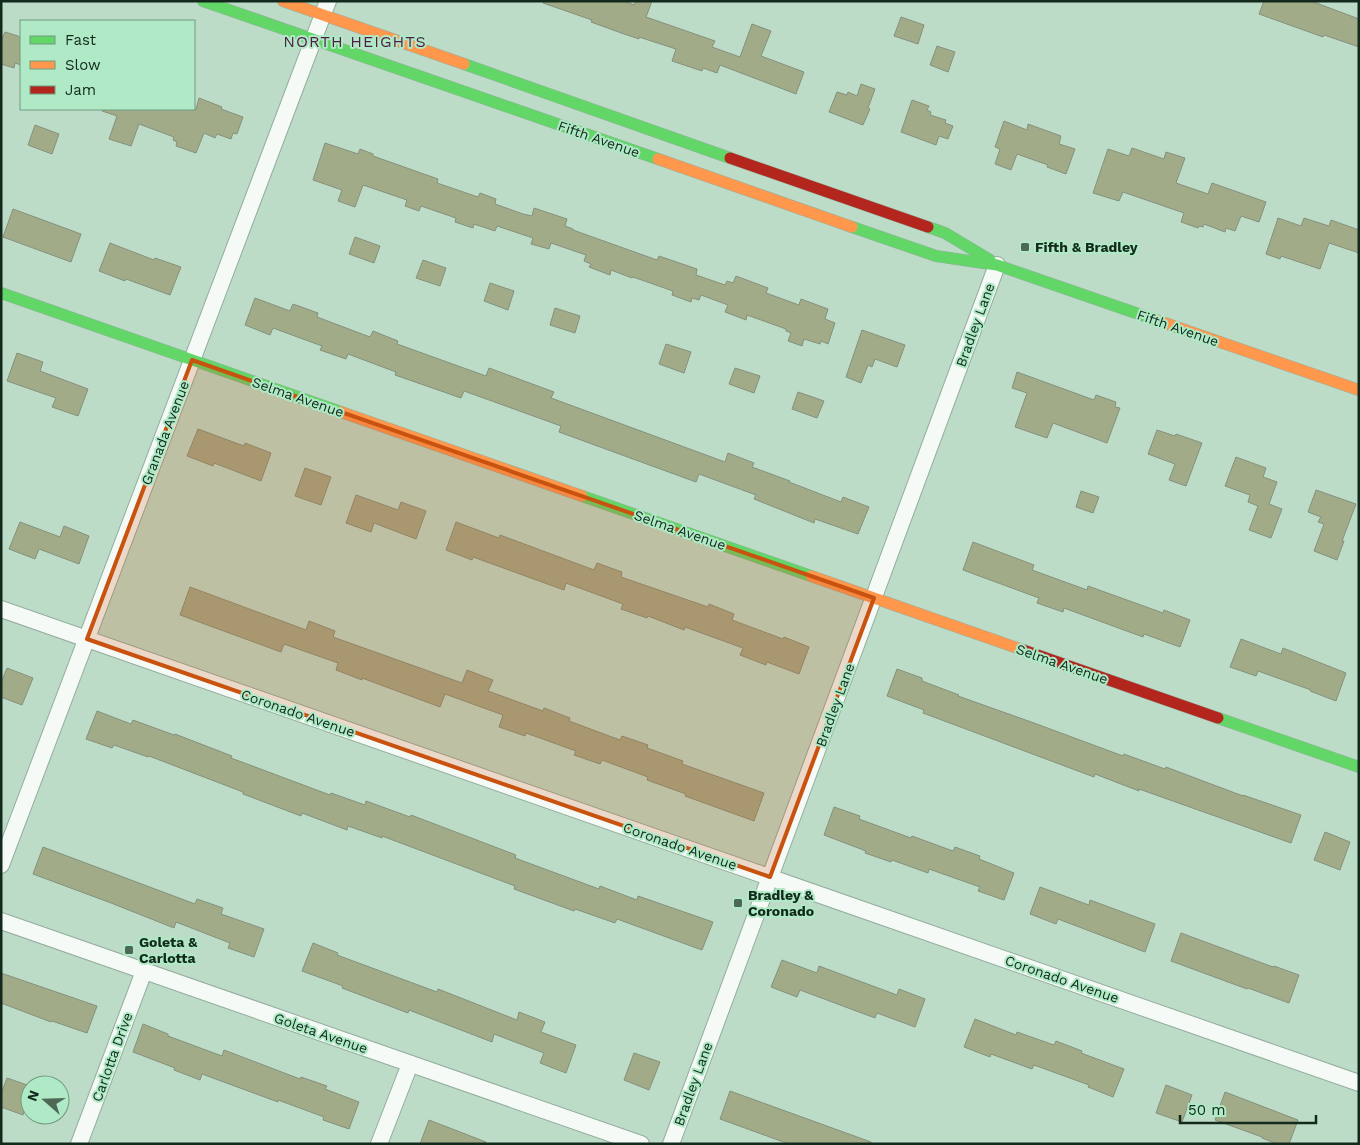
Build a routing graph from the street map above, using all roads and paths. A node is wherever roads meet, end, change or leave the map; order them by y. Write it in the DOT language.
graph roads {
  1 [pos="203,1"];
  2 [pos="284,1"];
  3 [pos="325,8"];
  4 [pos="313,40"];
  5 [pos="997,265"];
  6 [pos="1,293"];
  7 [pos="192,360"];
  8 [pos="1359,390"];
  9 [pos="874,598"];
  10 [pos="1,609"];
  11 [pos="86,639"];
  12 [pos="1359,767"];
  13 [pos="1,865"];
  14 [pos="770,877"];
  15 [pos="1,921"];
  16 [pos="144,971"];
  17 [pos="410,1064"];
  18 [pos="1359,1082"];
  19 [pos="79,1144"];
  20 [pos="379,1144"];
  21 [pos="641,1144"];
  22 [pos="671,1144"];
  1 -- 4 [label="street, Fifth Avenue"];
  2 -- 3 [label="street, Fifth Avenue"];
  3 -- 4 [label="street, Granada Avenue"];
  3 -- 5 [label="street, Fifth Avenue"];
  4 -- 5 [label="street, Fifth Avenue"];
  4 -- 7 [label="street, Granada Avenue"];
  5 -- 8 [label="street, Fifth Avenue"];
  5 -- 9 [label="street, Bradley Lane"];
  6 -- 7 [label="street, Selma Avenue"];
  7 -- 9 [label="street, Selma Avenue"];
  7 -- 11 [label="street, Granada Avenue"];
  9 -- 12 [label="street, Selma Avenue"];
  9 -- 14 [label="street, Bradley Lane"];
  10 -- 11 [label="street, Coronado Avenue"];
  11 -- 13 [label="street, Granada Avenue"];
  11 -- 14 [label="street, Coronado Avenue"];
  14 -- 18 [label="street, Coronado Avenue"];
  14 -- 22 [label="street, Bradley Lane"];
  15 -- 16 [label="street, Goleta Avenue"];
  16 -- 17 [label="street, Goleta Avenue"];
  16 -- 19 [label="street, Carlotta Drive"];
  17 -- 20 [label="street"];
  17 -- 21 [label="street, Goleta Avenue"];
}
